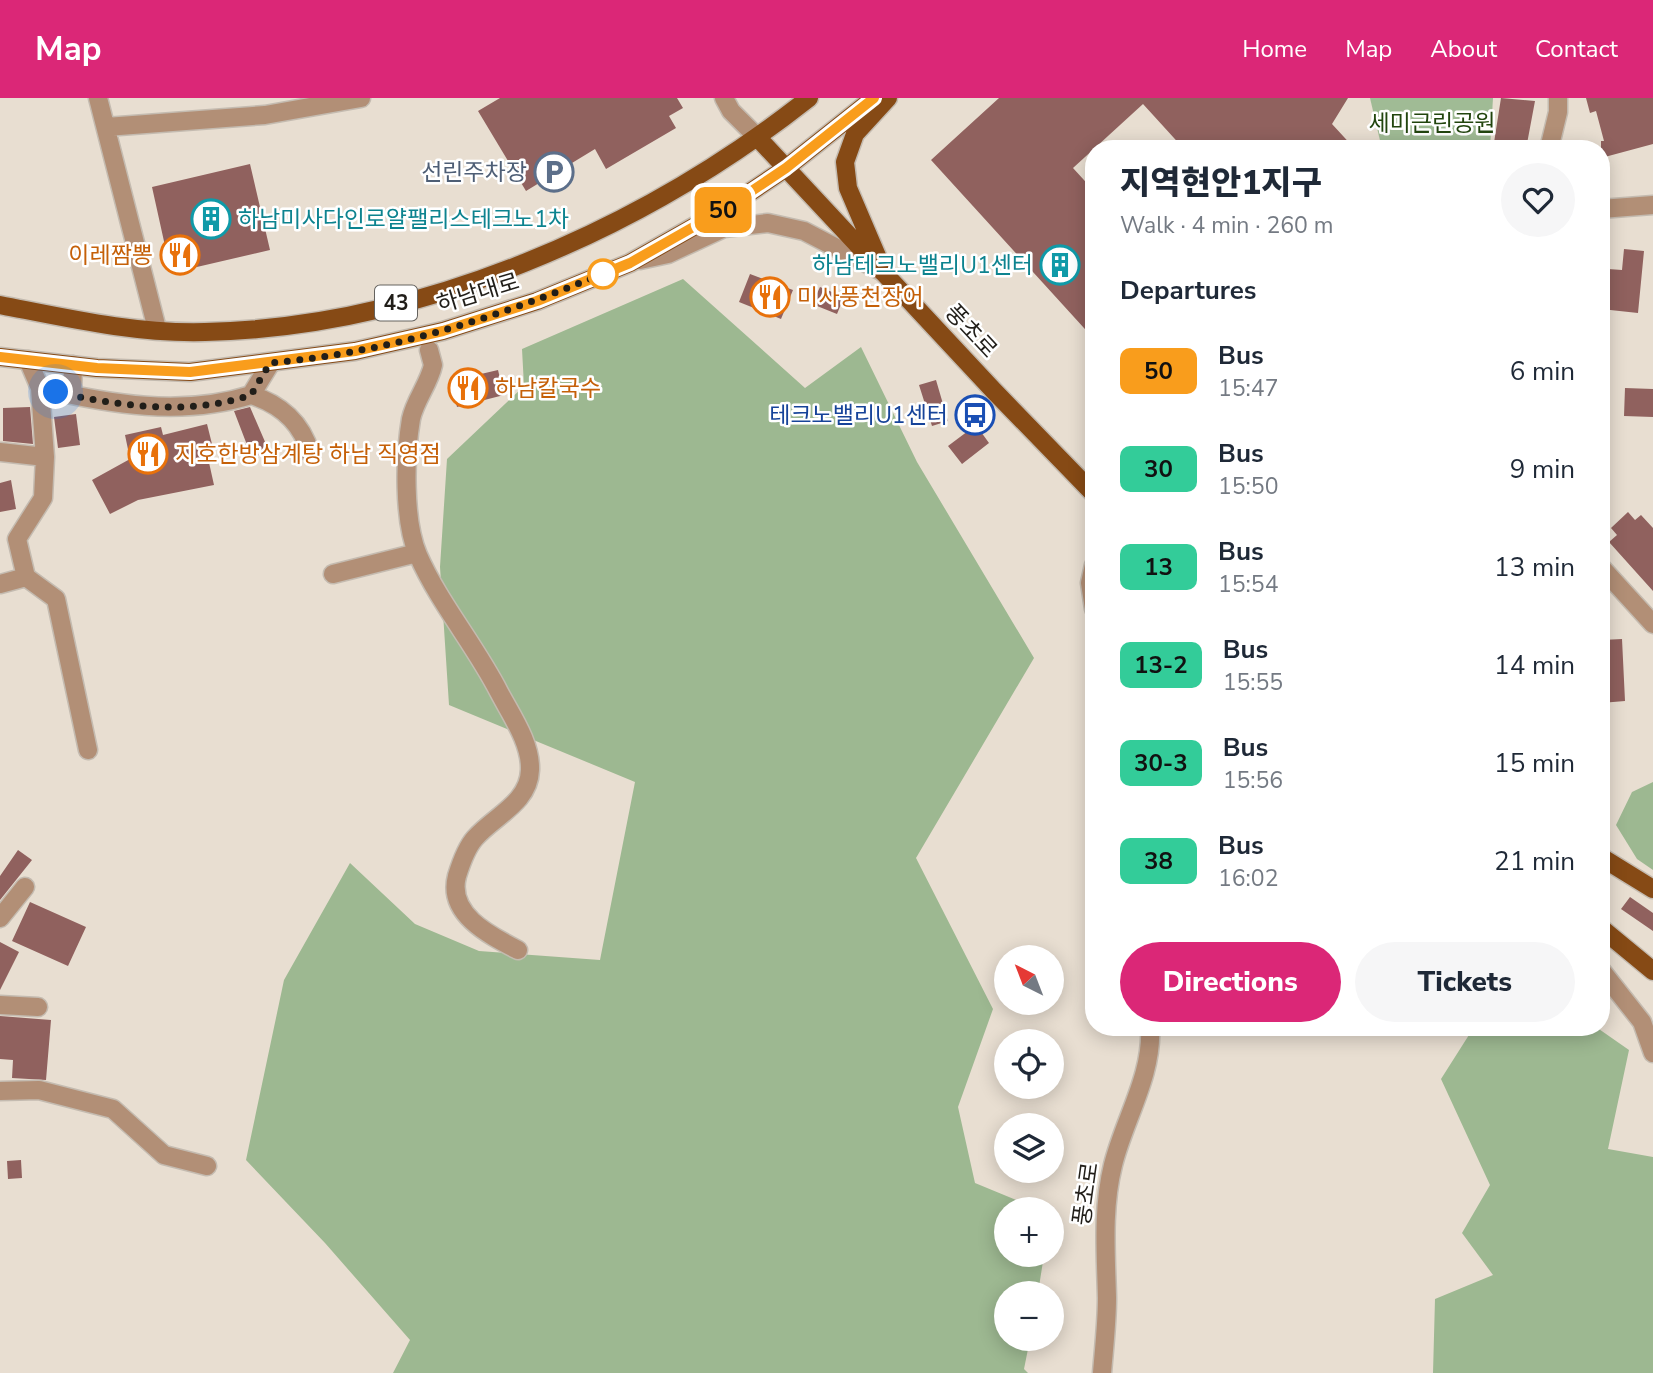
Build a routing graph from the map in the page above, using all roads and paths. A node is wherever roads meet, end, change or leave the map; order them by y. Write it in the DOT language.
graph roads {
  1 [pos="98,98"];
  2 [pos="360,98"];
  3 [pos="724,98"];
  4 [pos="809,98"];
  5 [pos="866,98"];
  6 [pos="874,98"];
  7 [pos="888,98"];
  8 [pos="1558,98"];
  9 [pos="853,113"];
  10 [pos="106,127"];
  11 [pos="758,138"];
  12 [pos="1551,140"];
  13 [pos="786,168"];
  14 [pos="1653,205"];
  15 [pos="1610,208"];
  16 [pos="630,263"];
  17 [pos="884,272"];
  18 [pos="0,306"];
  19 [pos="157,329"];
  20 [pos="428,347"];
  21 [pos="1,360"];
  22 [pos="28,360"];
  23 [pos="270,363"];
  24 [pos="73,365"];
  25 [pos="40,388"];
  26 [pos="72,395"];
  27 [pos="251,395"];
  28 [pos="0,452"];
  29 [pos="310,453"];
  30 [pos="45,457"];
  31 [pos="1085,484"];
  32 [pos="417,553"];
  33 [pos="333,574"];
  34 [pos="26,577"];
  35 [pos="1610,577"];
  36 [pos="0,584"];
  37 [pos="1653,624"];
  38 [pos="88,750"];
  39 [pos="1610,863"];
  40 [pos="25,887"];
  41 [pos="1653,889"];
  42 [pos="0,918"];
  43 [pos="1610,935"];
  44 [pos="518,950"];
  45 [pos="1653,971"];
  46 [pos="1610,981"];
  47 [pos="0,1005"];
  48 [pos="38,1007"];
  49 [pos="1150,1036"];
  50 [pos="1653,1054"];
  51 [pos="0,1091"];
  52 [pos="207,1166"];
  53 [pos="1102,1373"];
  1 -- 10 [label="street"];
  2 -- 10 [label="street"];
  3 -- 11 [label="street"];
  4 -- 11 [label="main road, 하남대로 / 43"];
  5 -- 9 [label="street"];
  6 -- 9 [label="main road, 하남대로 / 43"];
  7 -- 17 [label="main road"];
  8 -- 12 [label="street"];
  9 -- 13 [label="main road, 하남대로 / 43"];
  10 -- 19 [label="street"];
  11 -- 13 [label="main road, 풍초로"];
  11 -- 19 [label="main road, 하남대로 / 43"];
  13 -- 16 [label="main road, 하남대로 / 43"];
  13 -- 17 [label="main road, 풍초로"];
  14 -- 15 [label="street"];
  16 -- 17 [label="street"];
  16 -- 20 [label="main road, 하남대로 / 43"];
  17 -- 31 [label="main road, 풍초로"];
  18 -- 19 [label="main road, 하남대로 / 43"];
  20 -- 23 [label="main road, 하남대로 / 43"];
  20 -- 32 [label="street"];
  21 -- 22 [label="main road, 하남대로 / 43"];
  22 -- 24 [label="main road, 하남대로 / 43"];
  22 -- 25 [label="street"];
  23 -- 24 [label="main road, 하남대로 / 43"];
  23 -- 27 [label="street"];
  24 -- 26 [label="street"];
  25 -- 26 [label="street"];
  25 -- 30 [label="street"];
  26 -- 27 [label="street"];
  27 -- 29 [label="street"];
  28 -- 30 [label="street"];
  30 -- 34 [label="street"];
  32 -- 33 [label="street"];
  32 -- 44 [label="street"];
  34 -- 36 [label="street"];
  34 -- 38 [label="street"];
  35 -- 37 [label="street"];
  39 -- 41 [label="main road"];
  40 -- 42 [label="street"];
  43 -- 45 [label="main road"];
  46 -- 50 [label="street"];
  47 -- 48 [label="street"];
  49 -- 53 [label="street, 풍초로"];
  51 -- 52 [label="street"];
}
